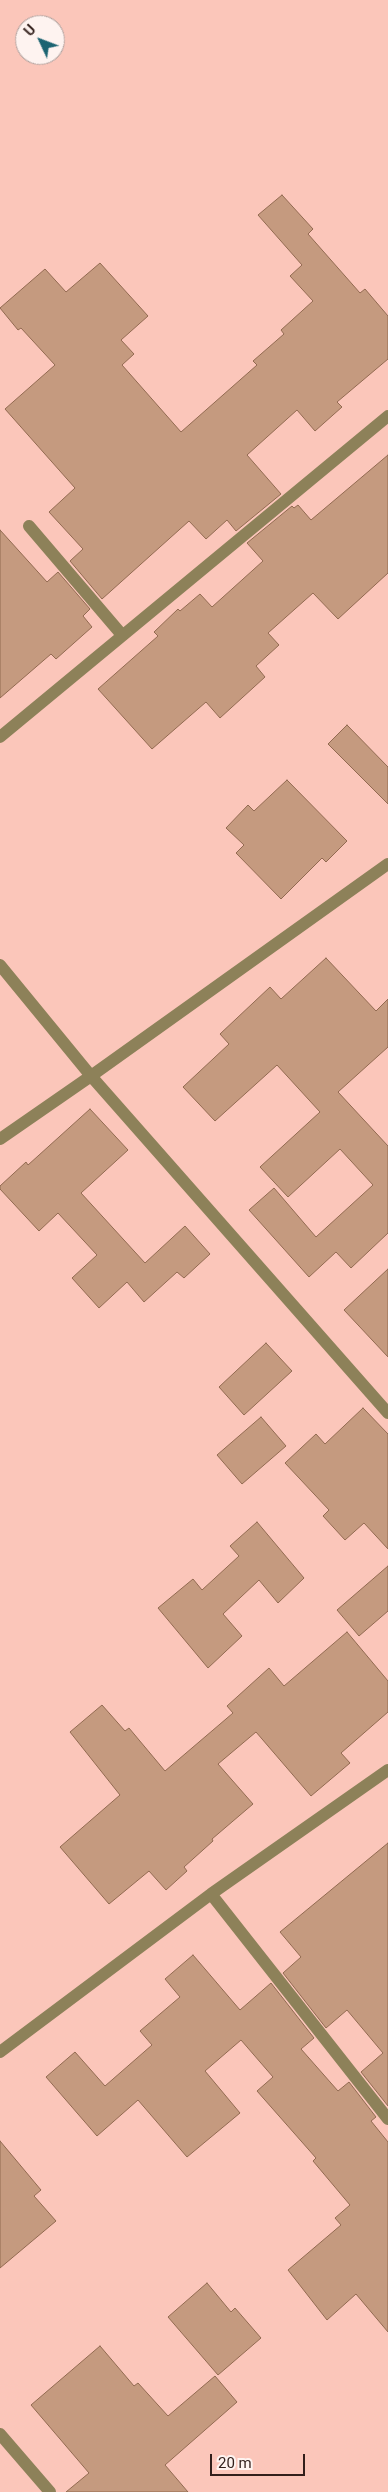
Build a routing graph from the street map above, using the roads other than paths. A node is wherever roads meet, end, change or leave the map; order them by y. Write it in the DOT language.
graph roads {
  1 [pos="388,416"];
  2 [pos="29,526"];
  3 [pos="122,635"];
  4 [pos="0,737"];
  5 [pos="388,864"];
  6 [pos="0,965"];
  7 [pos="91,1076"];
  8 [pos="0,1139"];
  9 [pos="388,1413"];
  10 [pos="388,1770"];
  11 [pos="211,1894"];
  12 [pos="0,2052"];
  13 [pos="388,2119"];
  14 [pos="0,2434"];
  15 [pos="50,2492"];
  1 -- 3 [label="street"];
  2 -- 3 [label="street"];
  3 -- 4 [label="street"];
  5 -- 7 [label="street"];
  6 -- 7 [label="street"];
  7 -- 8 [label="street"];
  7 -- 9 [label="street"];
  10 -- 11 [label="street"];
  11 -- 12 [label="street"];
  11 -- 13 [label="street"];
  14 -- 15 [label="street"];
}
